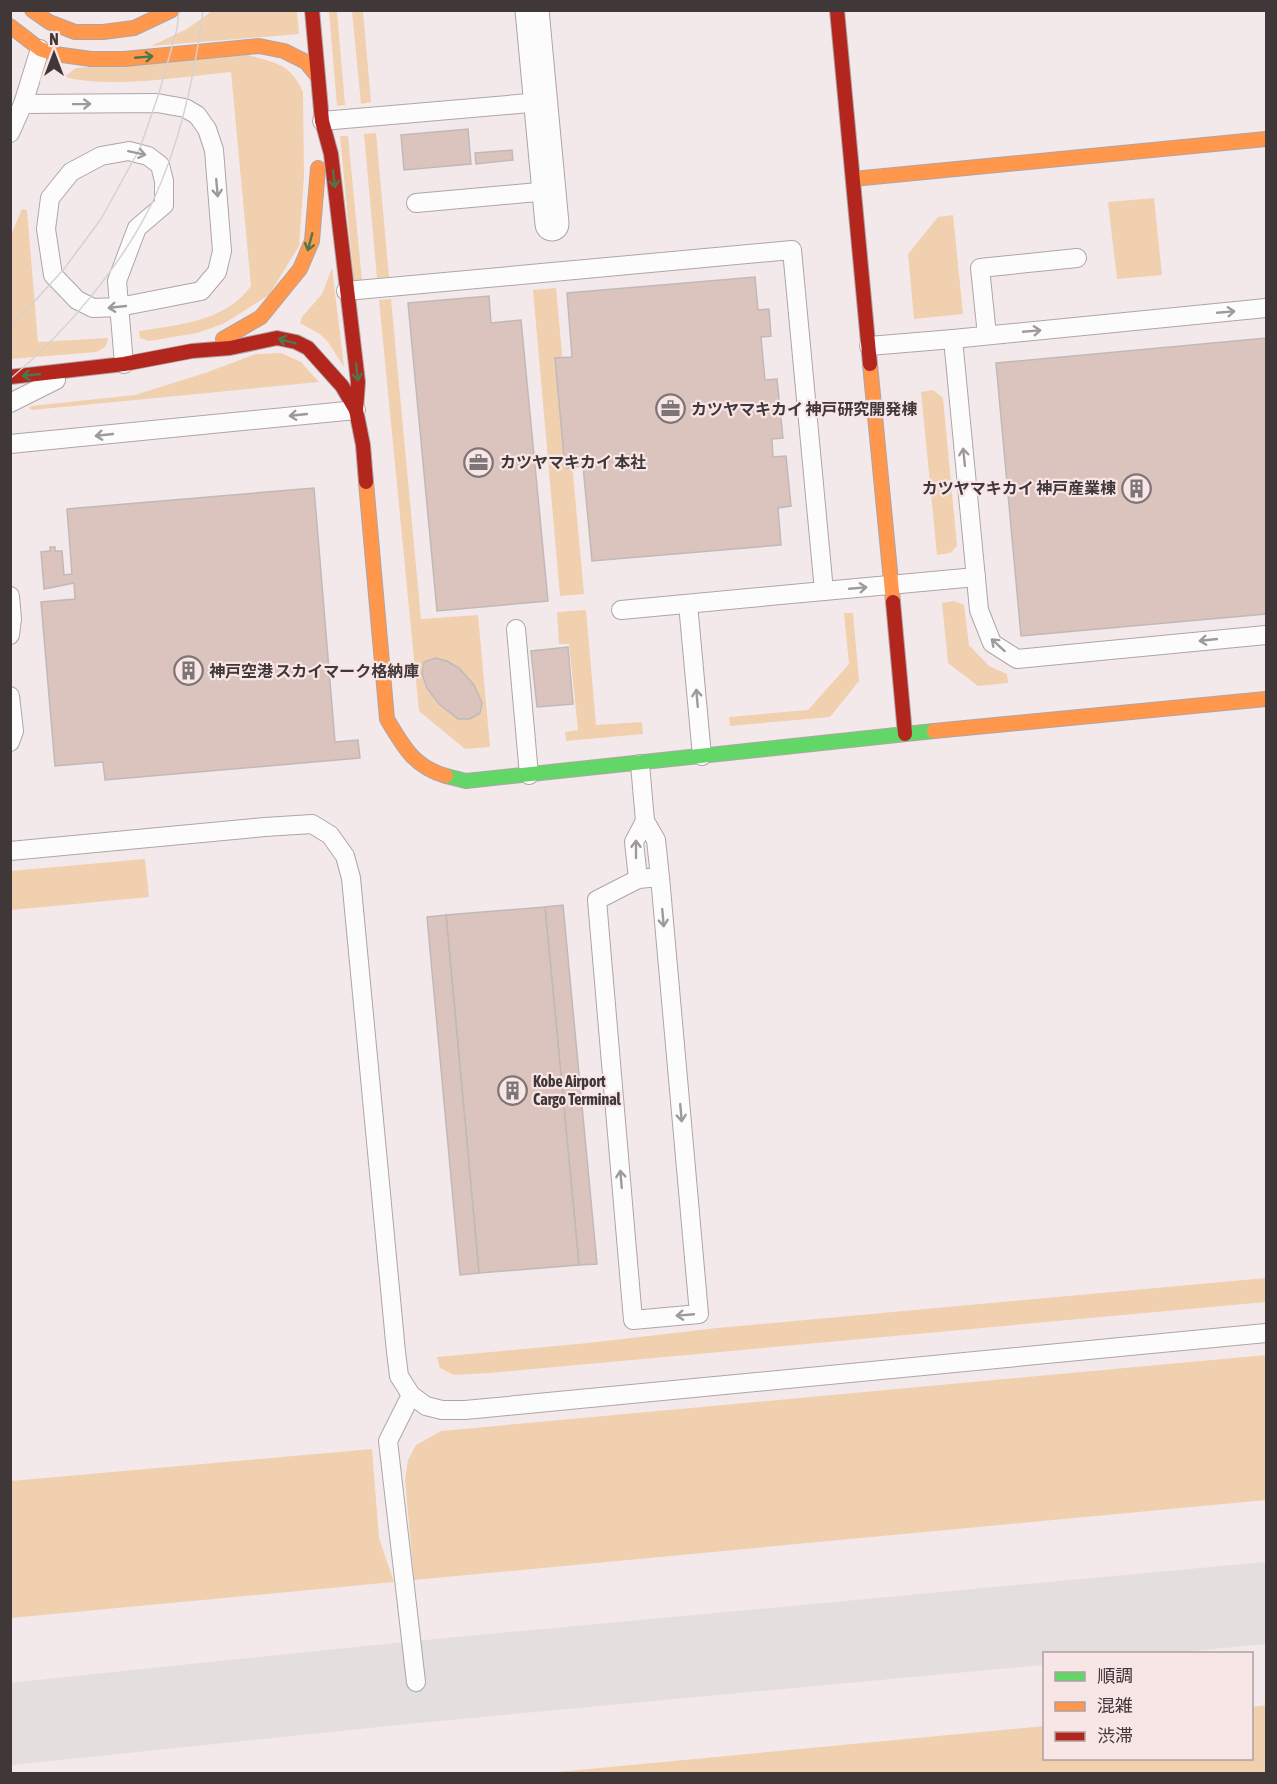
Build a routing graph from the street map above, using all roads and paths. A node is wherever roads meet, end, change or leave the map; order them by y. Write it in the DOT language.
graph roads {
  1 [pos="32,10"];
  2 [pos="171,10"];
  3 [pos="312,10"];
  4 [pos="532,10"];
  5 [pos="837,10"];
  6 [pos="10,26"];
  7 [pos="40,49"];
  8 [pos="318,77"];
  9 [pos="541,102"];
  10 [pos="23,104"];
  11 [pos="322,121"];
  12 [pos="10,133"];
  13 [pos="1266,139"];
  14 [pos="853,179"];
  15 [pos="549,191"];
  16 [pos="416,203"];
  17 [pos="552,224"];
  18 [pos="1077,258"];
  19 [pos="346,291"];
  20 [pos="119,308"];
  21 [pos="1266,308"];
  22 [pos="987,335"];
  23 [pos="953,339"];
  24 [pos="869,346"];
  25 [pos="192,351"];
  26 [pos="124,364"];
  27 [pos="80,369"];
  28 [pos="10,377"];
  29 [pos="10,403"];
  30 [pos="356,410"];
  31 [pos="10,444"];
  32 [pos="976,577"];
  33 [pos="891,585"];
  34 [pos="824,591"];
  35 [pos="10,596"];
  36 [pos="688,604"];
  37 [pos="621,610"];
  38 [pos="516,629"];
  39 [pos="10,635"];
  40 [pos="1266,635"];
  41 [pos="10,696"];
  42 [pos="1266,699"];
  43 [pos="905,734"];
  44 [pos="10,742"];
  45 [pos="702,756"];
  46 [pos="640,764"];
  47 [pos="529,775"];
  48 [pos="645,821"];
  49 [pos="10,851"];
  50 [pos="660,877"];
  51 [pos="638,879"];
  52 [pos="1266,1333"];
  53 [pos="411,1395"];
  54 [pos="416,1682"];
  1 -- 2 [label="street"];
  3 -- 8 [label="street"];
  4 -- 9 [label="street"];
  5 -- 14 [label="street"];
  6 -- 7 [label="street"];
  7 -- 8 [label="street, one-way"];
  7 -- 10 [label="lane"];
  8 -- 11 [label="street"];
  9 -- 11 [label="lane"];
  9 -- 15 [label="street"];
  10 -- 12 [label="lane"];
  10 -- 20 [label="lane, one-way"];
  11 -- 19 [label="street, one-way"];
  11 -- 25 [label="street, one-way"];
  13 -- 14 [label="street"];
  14 -- 24 [label="street"];
  15 -- 16 [label="lane"];
  15 -- 17 [label="street"];
  18 -- 22 [label="lane"];
  19 -- 30 [label="street, one-way"];
  19 -- 34 [label="lane"];
  20 -- 20 [label="lane, one-way"];
  20 -- 26 [label="lane"];
  22 -- 21 [label="lane, one-way"];
  22 -- 23 [label="lane"];
  23 -- 24 [label="lane"];
  32 -- 23 [label="lane, one-way"];
  24 -- 33 [label="street"];
  25 -- 26 [label="street"];
  30 -- 25 [label="street, one-way"];
  26 -- 27 [label="street"];
  27 -- 28 [label="street, one-way"];
  27 -- 29 [label="lane"];
  30 -- 31 [label="lane, one-way"];
  30 -- 47 [label="street"];
  32 -- 33 [label="lane"];
  40 -- 32 [label="lane, one-way"];
  34 -- 33 [label="lane, one-way"];
  33 -- 43 [label="street"];
  34 -- 36 [label="lane"];
  35 -- 39 [label="lane"];
  36 -- 37 [label="lane"];
  45 -- 36 [label="lane, one-way"];
  38 -- 47 [label="lane"];
  41 -- 44 [label="lane"];
  42 -- 43 [label="street"];
  43 -- 45 [label="street"];
  45 -- 46 [label="street"];
  46 -- 47 [label="street"];
  46 -- 48 [label="lane"];
  48 -- 50 [label="lane"];
  51 -- 48 [label="lane, one-way"];
  49 -- 53 [label="lane"];
  50 -- 51 [label="lane"];
  50 -- 51 [label="lane, one-way"];
  52 -- 53 [label="lane"];
  53 -- 54 [label="lane"];
}
